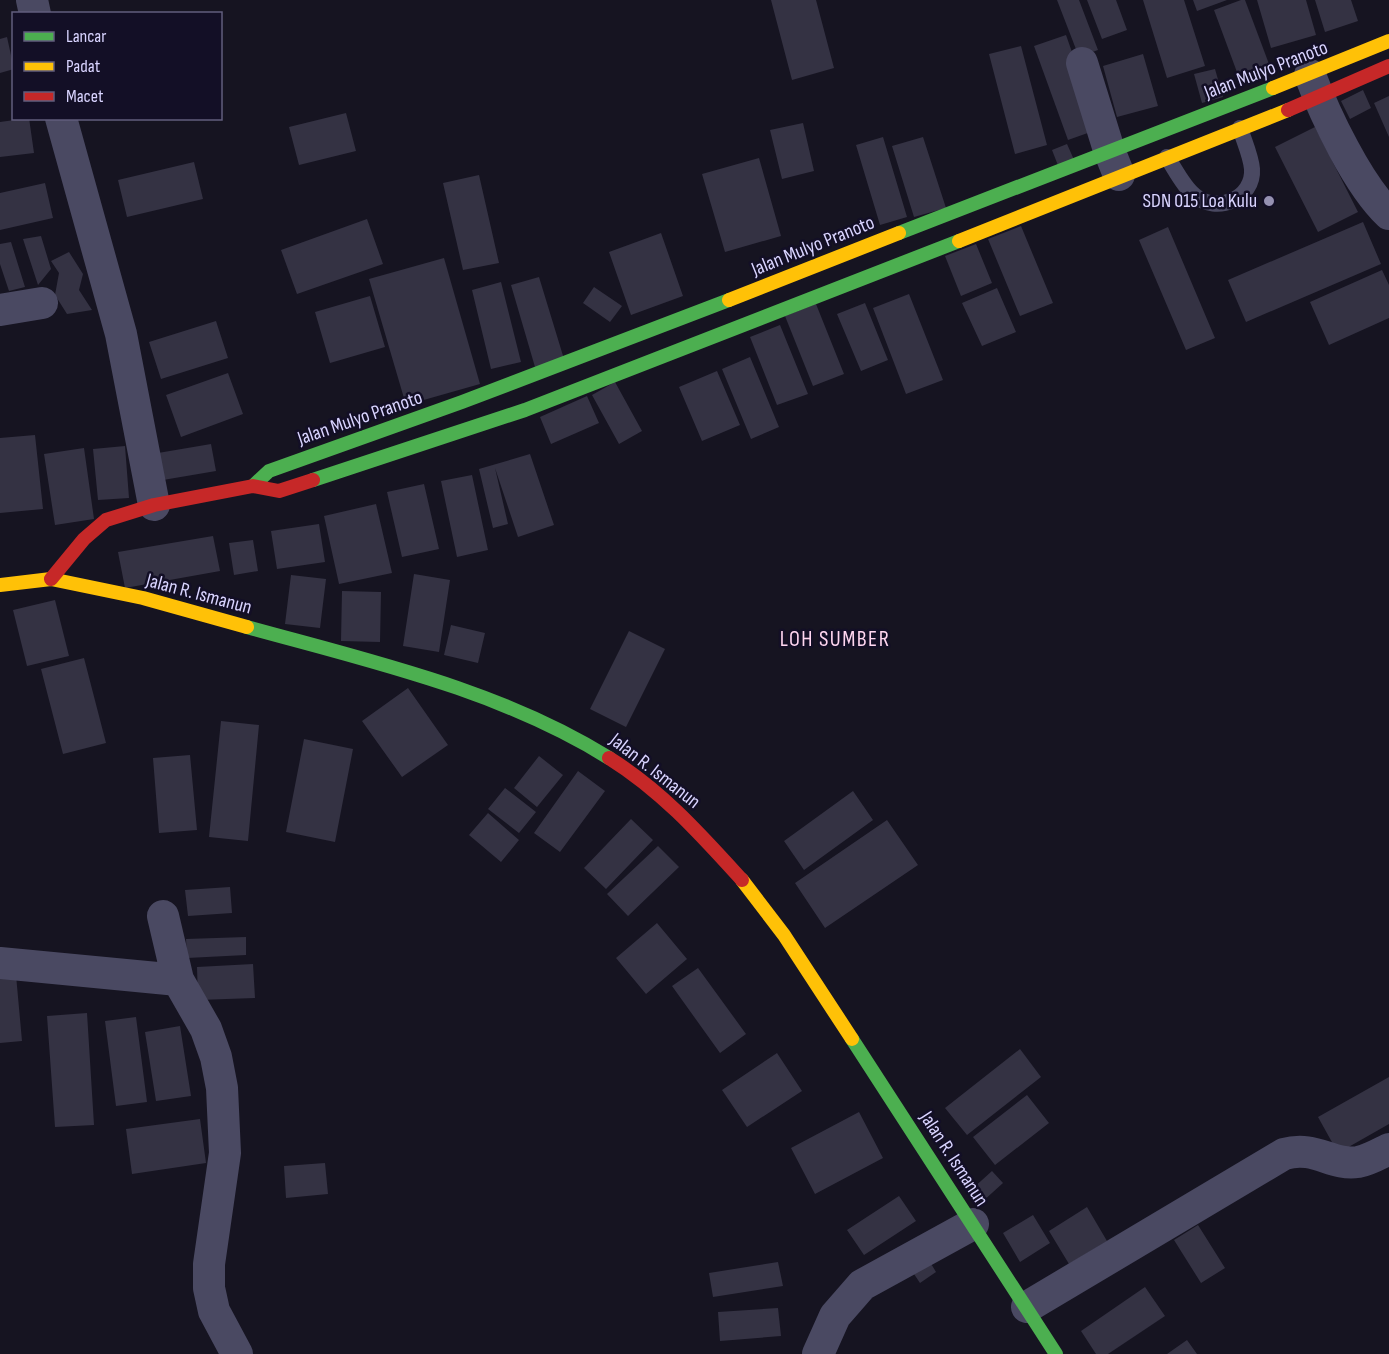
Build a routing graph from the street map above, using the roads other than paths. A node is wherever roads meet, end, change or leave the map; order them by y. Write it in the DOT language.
graph roads {
  1 [pos="1389,40"];
  2 [pos="1082,63"];
  3 [pos="1389,66"];
  4 [pos="1315,86"];
  5 [pos="62,120"];
  6 [pos="1240,128"];
  7 [pos="1167,157"];
  8 [pos="1114,163"];
  9 [pos="1389,214"];
  10 [pos="42,303"];
  11 [pos="0,310"];
  12 [pos="253,486"];
  13 [pos="154,505"];
  14 [pos="51,579"];
  15 [pos="0,585"];
  16 [pos="163,916"];
  17 [pos="0,963"];
  18 [pos="178,980"];
  19 [pos="1389,1149"];
  20 [pos="973,1224"];
  21 [pos="1027,1307"];
  22 [pos="237,1354"];
  23 [pos="818,1354"];
  24 [pos="1056,1354"];
  1 -- 4 [label="street, Jalan Mulyo Pranoto"];
  2 -- 8 [label="street"];
  3 -- 4 [label="street, Jalan Mulyo Pranoto"];
  4 -- 6 [label="street, Jalan Mulyo Pranoto"];
  4 -- 8 [label="street, Jalan Mulyo Pranoto"];
  4 -- 9 [label="street"];
  5 -- 13 [label="street"];
  6 -- 7 [label="street, Jalan Mulyo Pranoto"];
  6 -- 7 [label="lane"];
  7 -- 8 [label="street, Jalan Mulyo Pranoto"];
  8 -- 12 [label="street, Jalan Mulyo Pranoto"];
  8 -- 12 [label="street, Jalan Mulyo Pranoto"];
  10 -- 11 [label="street"];
  12 -- 13 [label="street, Jalan Mulyo Pranoto"];
  13 -- 14 [label="street, Jalan Mulyo Pranoto"];
  14 -- 15 [label="street"];
  14 -- 20 [label="street, Jalan R. Ismanun"];
  16 -- 18 [label="street"];
  17 -- 18 [label="street"];
  18 -- 22 [label="street"];
  19 -- 21 [label="street"];
  20 -- 21 [label="street, Jalan R. Ismanun"];
  20 -- 23 [label="street"];
  21 -- 24 [label="street, Jalan R. Ismanun"];
}
